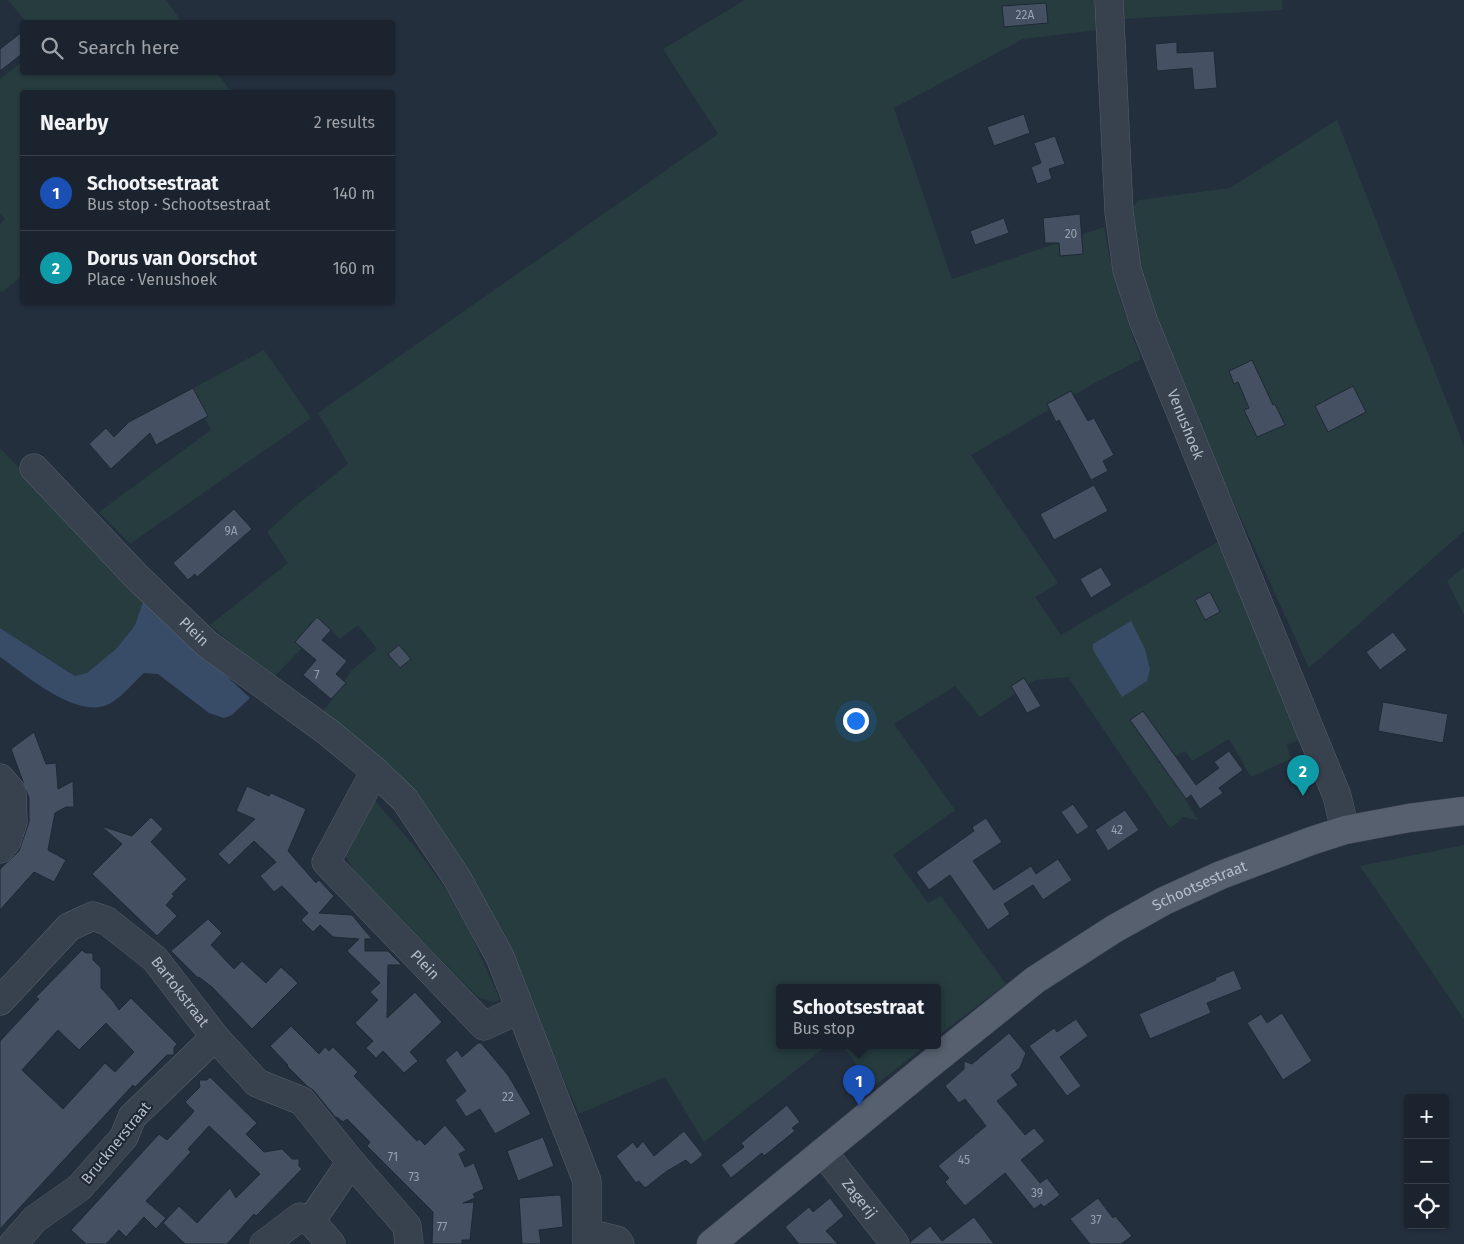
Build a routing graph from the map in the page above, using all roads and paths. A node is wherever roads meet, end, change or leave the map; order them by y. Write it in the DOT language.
graph roads {
  1 [pos="1109,0"];
  2 [pos="34,468"];
  3 [pos="375,771"];
  4 [pos="0,778"];
  5 [pos="1464,811"];
  6 [pos="1345,830"];
  7 [pos="0,849"];
  8 [pos="0,1000"];
  9 [pos="520,1009"];
  10 [pos="215,1037"];
  11 [pos="823,1152"];
  12 [pos="351,1162"];
  13 [pos="311,1221"];
  14 [pos="587,1239"];
  15 [pos="13,1244"];
  16 [pos="264,1244"];
  17 [pos="331,1244"];
  18 [pos="409,1244"];
  19 [pos="620,1244"];
  20 [pos="710,1244"];
  21 [pos="894,1244"];
  1 -- 6 [label="street, Venushoek"];
  2 -- 3 [label="street, Plein"];
  3 -- 9 [label="street, Plein"];
  3 -- 9 [label="street, Plein"];
  4 -- 7 [label="street"];
  5 -- 6 [label="main road, Schootsestraat"];
  6 -- 11 [label="main road, Schootsestraat"];
  8 -- 10 [label="street, Bartokstraat"];
  9 -- 14 [label="street, Plein"];
  10 -- 12 [label="street, Bartokstraat"];
  10 -- 15 [label="street, Brucknerstraat"];
  11 -- 20 [label="main road, Schootsestraat"];
  11 -- 21 [label="street, Zagerij"];
  12 -- 13 [label="street"];
  12 -- 18 [label="street, Bartokstraat"];
  13 -- 16 [label="street"];
  13 -- 17 [label="street"];
  14 -- 19 [label="street, Plein"];
}
